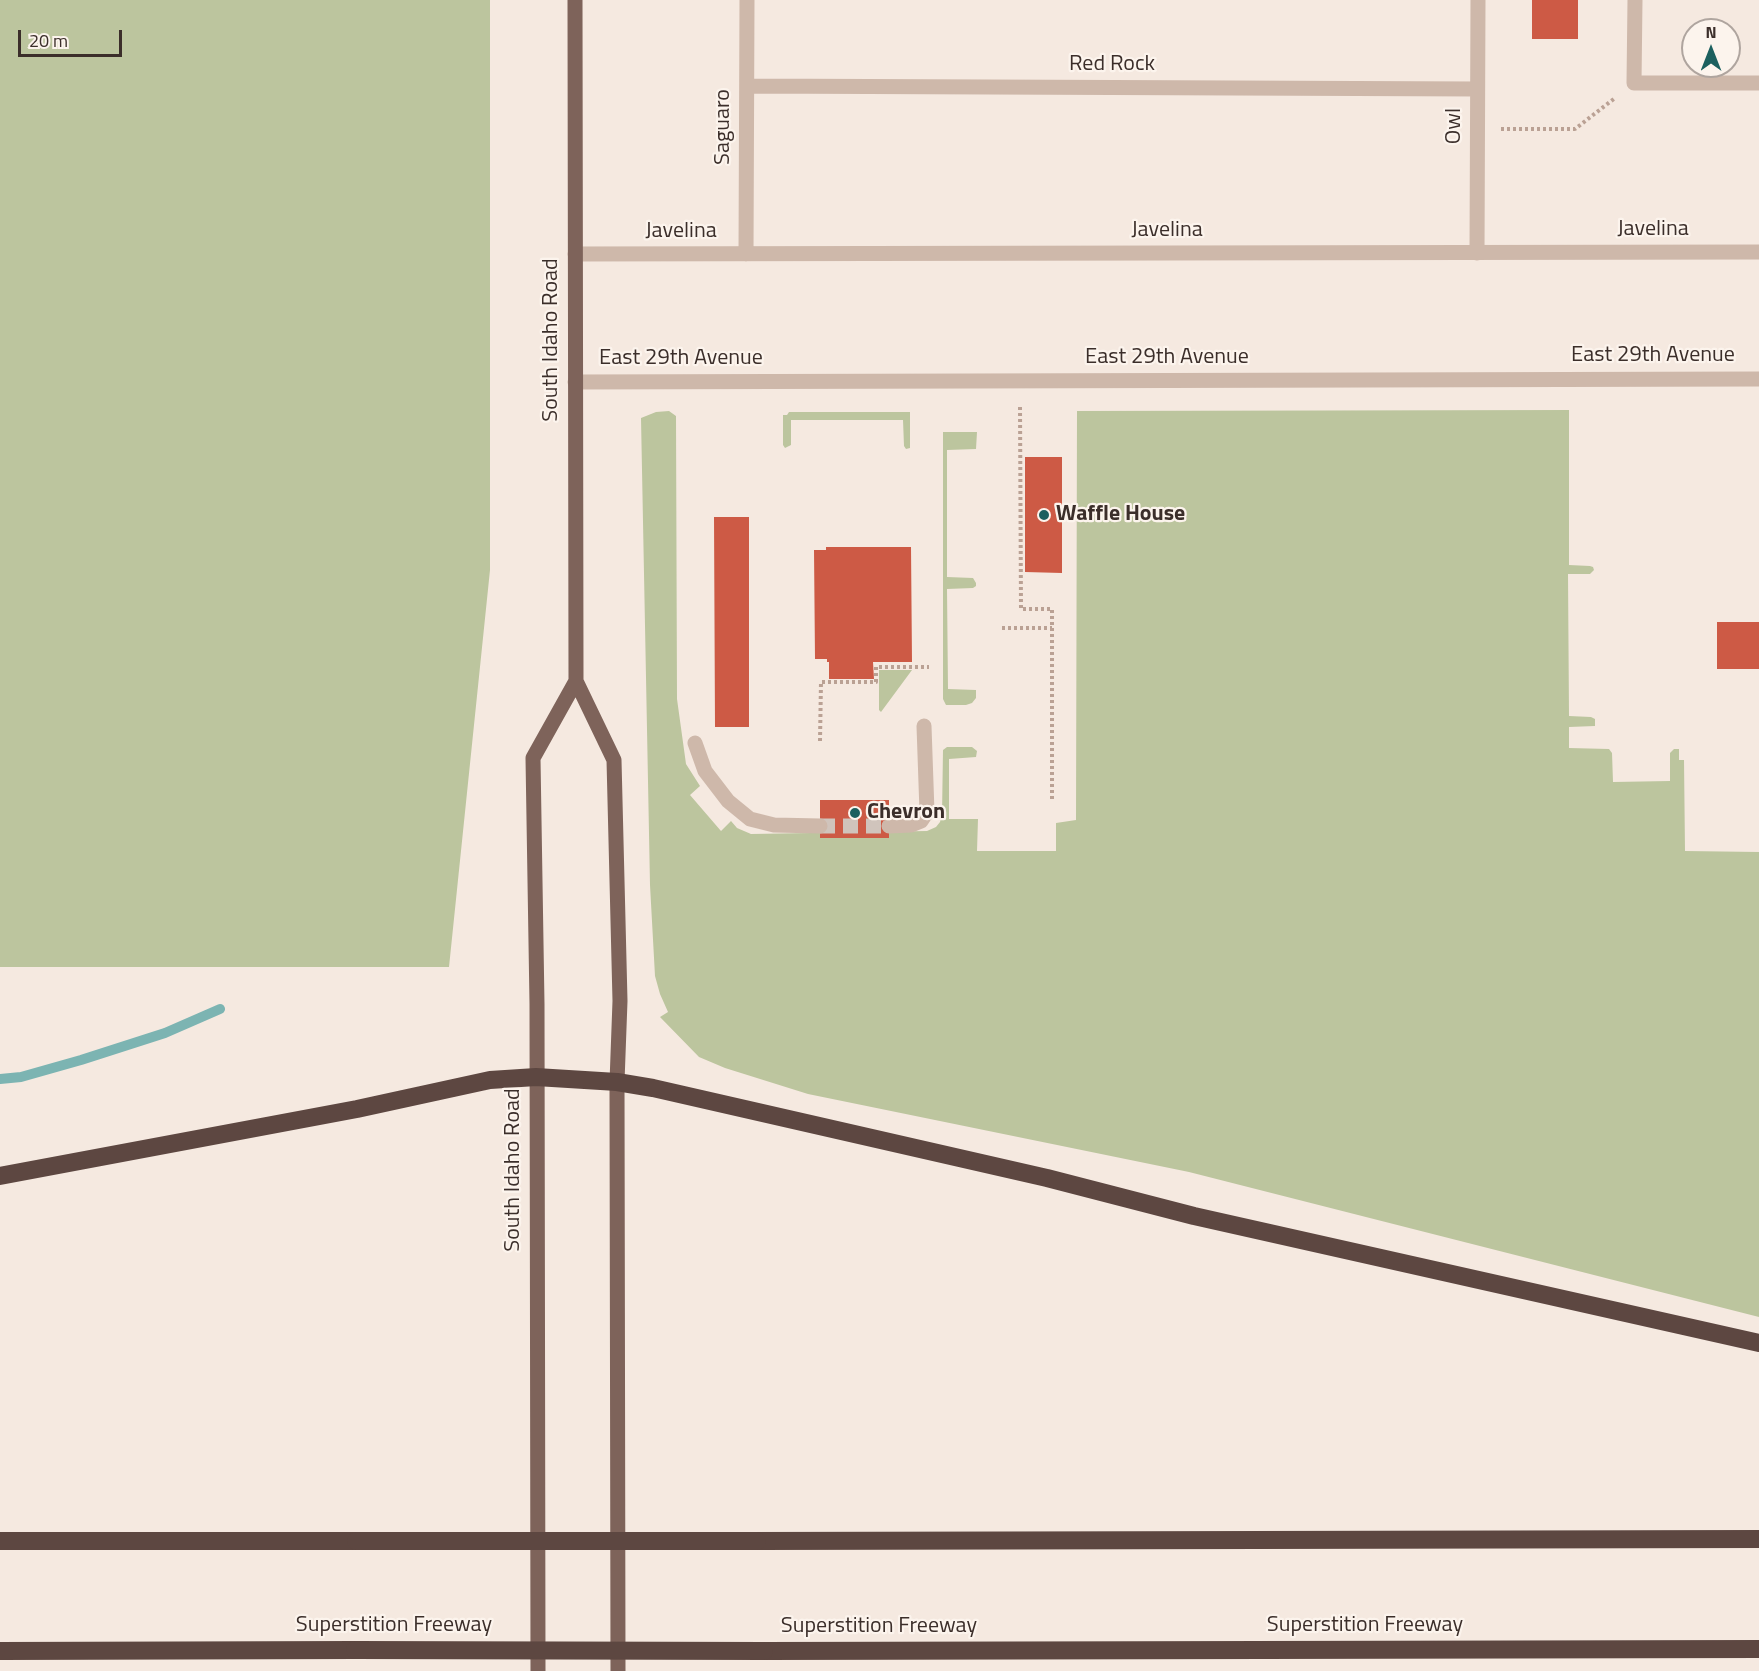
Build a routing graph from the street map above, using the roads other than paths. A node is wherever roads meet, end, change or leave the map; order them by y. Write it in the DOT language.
graph roads {
  1 [pos="575,0"];
  2 [pos="747,0"];
  3 [pos="1478,0"];
  4 [pos="1635,0"];
  5 [pos="1759,83"];
  6 [pos="747,86"];
  7 [pos="1477,88"];
  8 [pos="1759,252"];
  9 [pos="1477,253"];
  10 [pos="575,254"];
  11 [pos="746,254"];
  12 [pos="1759,379"];
  13 [pos="574,382"];
  14 [pos="576,681"];
  15 [pos="924,726"];
  16 [pos="695,742"];
  17 [pos="820,826"];
  18 [pos="889,826"];
  19 [pos="536,1077"];
  20 [pos="617,1082"];
  21 [pos="0,1176"];
  22 [pos="1759,1343"];
  23 [pos="1759,1539"];
  24 [pos="0,1541"];
  25 [pos="1759,1649"];
  26 [pos="0,1650"];
  27 [pos="538,1671"];
  28 [pos="618,1671"];
  1 -- 10 [label="main road, South Idaho Road"];
  2 -- 6 [label="street, Saguaro"];
  3 -- 7 [label="street, Owl"];
  4 -- 5 [label="street"];
  6 -- 7 [label="street, Red Rock"];
  6 -- 11 [label="street, Saguaro"];
  7 -- 9 [label="street, Owl"];
  8 -- 9 [label="street, Javelina"];
  9 -- 11 [label="street, Javelina"];
  10 -- 11 [label="street, Javelina"];
  10 -- 13 [label="main road, South Idaho Road"];
  12 -- 13 [label="street, East 29th Avenue"];
  13 -- 14 [label="main road, South Idaho Road"];
  14 -- 19 [label="main road, South Idaho Road"];
  14 -- 20 [label="main road, South Idaho Road"];
  15 -- 18 [label="street"];
  16 -- 17 [label="street"];
  19 -- 20 [label="highway"];
  19 -- 21 [label="highway"];
  19 -- 27 [label="main road, South Idaho Road"];
  20 -- 22 [label="highway"];
  20 -- 28 [label="main road, South Idaho Road"];
  23 -- 24 [label="highway, bridge"];
  25 -- 26 [label="highway, Superstition Freeway, bridge"];
}
